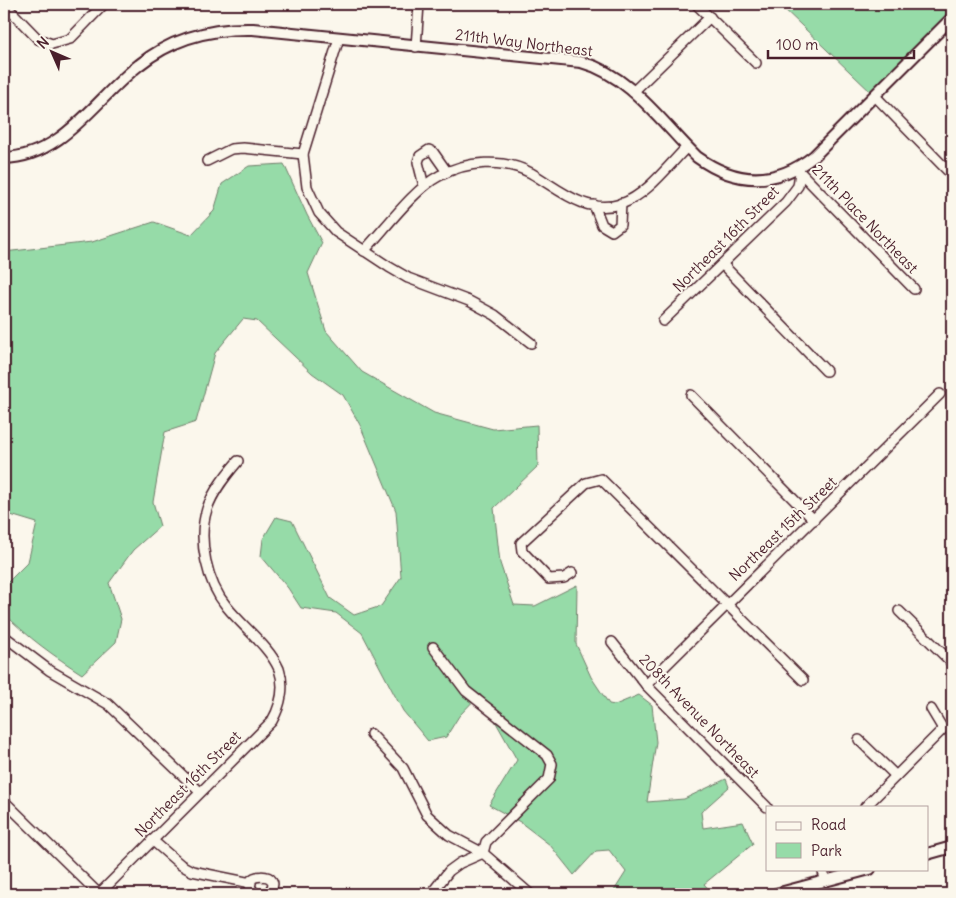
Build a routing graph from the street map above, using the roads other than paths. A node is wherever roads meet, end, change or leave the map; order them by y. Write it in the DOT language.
graph roads {
  1 [pos="4,4"];
  2 [pos="104,4"];
  3 [pos="419,4"];
  4 [pos="696,4"];
  5 [pos="710,18"];
  6 [pos="952,18"];
  7 [pos="339,38"];
  8 [pos="416,47"];
  9 [pos="756,63"];
  10 [pos="633,92"];
  11 [pos="875,96"];
  12 [pos="687,147"];
  13 [pos="303,154"];
  14 [pos="4,158"];
  15 [pos="207,161"];
  16 [pos="799,169"];
  17 [pos="447,172"];
  18 [pos="952,174"];
  19 [pos="424,186"];
  20 [pos="621,204"];
  21 [pos="594,205"];
  22 [pos="364,251"];
  23 [pos="722,264"];
  24 [pos="914,290"];
  25 [pos="663,322"];
  26 [pos="531,343"];
  27 [pos="826,371"];
  28 [pos="940,394"];
  29 [pos="691,395"];
  30 [pos="238,460"];
  31 [pos="814,520"];
  32 [pos="572,573"];
  33 [pos="727,604"];
  34 [pos="899,611"];
  35 [pos="4,636"];
  36 [pos="612,642"];
  37 [pos="433,647"];
  38 [pos="952,663"];
  39 [pos="803,680"];
  40 [pos="646,685"];
  41 [pos="931,709"];
  42 [pos="371,734"];
  43 [pos="859,740"];
  44 [pos="896,776"];
  45 [pos="200,792"];
  46 [pos="4,801"];
  47 [pos="766,806"];
  48 [pos="866,806"];
  49 [pos="152,840"];
  50 [pos="952,847"];
  51 [pos="484,853"];
  52 [pos="928,854"];
  53 [pos="822,870"];
  54 [pos="866,870"];
  55 [pos="826,881"];
  56 [pos="251,882"];
  57 [pos="99,894"];
  58 [pos="256,894"];
  59 [pos="269,894"];
  60 [pos="431,894"];
  61 [pos="530,894"];
  62 [pos="776,894"];
  1 -- 2 [label="street"];
  3 -- 8 [label="street"];
  4 -- 5 [label="street"];
  5 -- 9 [label="street"];
  5 -- 10 [label="street"];
  6 -- 11 [label="street, Northeast 16th Street"];
  7 -- 8 [label="street, 211th Way Northeast"];
  7 -- 13 [label="street"];
  7 -- 14 [label="street, 211th Way Northeast"];
  8 -- 10 [label="street, 211th Way Northeast"];
  10 -- 12 [label="street, 211th Way Northeast"];
  11 -- 16 [label="street, Northeast 16th Street"];
  11 -- 18 [label="street"];
  12 -- 16 [label="street, 211th Way Northeast"];
  12 -- 20 [label="street"];
  13 -- 15 [label="street"];
  13 -- 22 [label="street"];
  16 -- 23 [label="street, Northeast 16th Street"];
  16 -- 24 [label="street, 211th Place Northeast"];
  17 -- 19 [label="street"];
  17 -- 19 [label="street"];
  17 -- 21 [label="street"];
  19 -- 22 [label="street"];
  20 -- 21 [label="street"];
  20 -- 21 [label="street"];
  22 -- 26 [label="street"];
  23 -- 25 [label="street, Northeast 16th Street"];
  23 -- 27 [label="street"];
  28 -- 31 [label="street, Northeast 15th Street"];
  29 -- 31 [label="street"];
  30 -- 45 [label="street, Northeast 16th Street"];
  31 -- 33 [label="street, Northeast 15th Street"];
  32 -- 33 [label="street"];
  33 -- 39 [label="street"];
  33 -- 40 [label="street, Northeast 15th Street"];
  34 -- 38 [label="street"];
  35 -- 45 [label="street"];
  36 -- 40 [label="street, 208th Avenue Northeast"];
  37 -- 51 [label="street"];
  40 -- 47 [label="street, 208th Avenue Northeast"];
  41 -- 44 [label="street"];
  42 -- 51 [label="street"];
  43 -- 44 [label="street"];
  44 -- 48 [label="street"];
  45 -- 49 [label="street, Northeast 16th Street"];
  46 -- 57 [label="street"];
  49 -- 56 [label="street"];
  49 -- 57 [label="street, Northeast 16th Street"];
  50 -- 52 [label="street"];
  51 -- 60 [label="street"];
  51 -- 61 [label="street"];
  53 -- 55 [label="street"];
  54 -- 55 [label="street"];
  55 -- 62 [label="street"];
  56 -- 58 [label="street"];
  56 -- 59 [label="street"];
}
